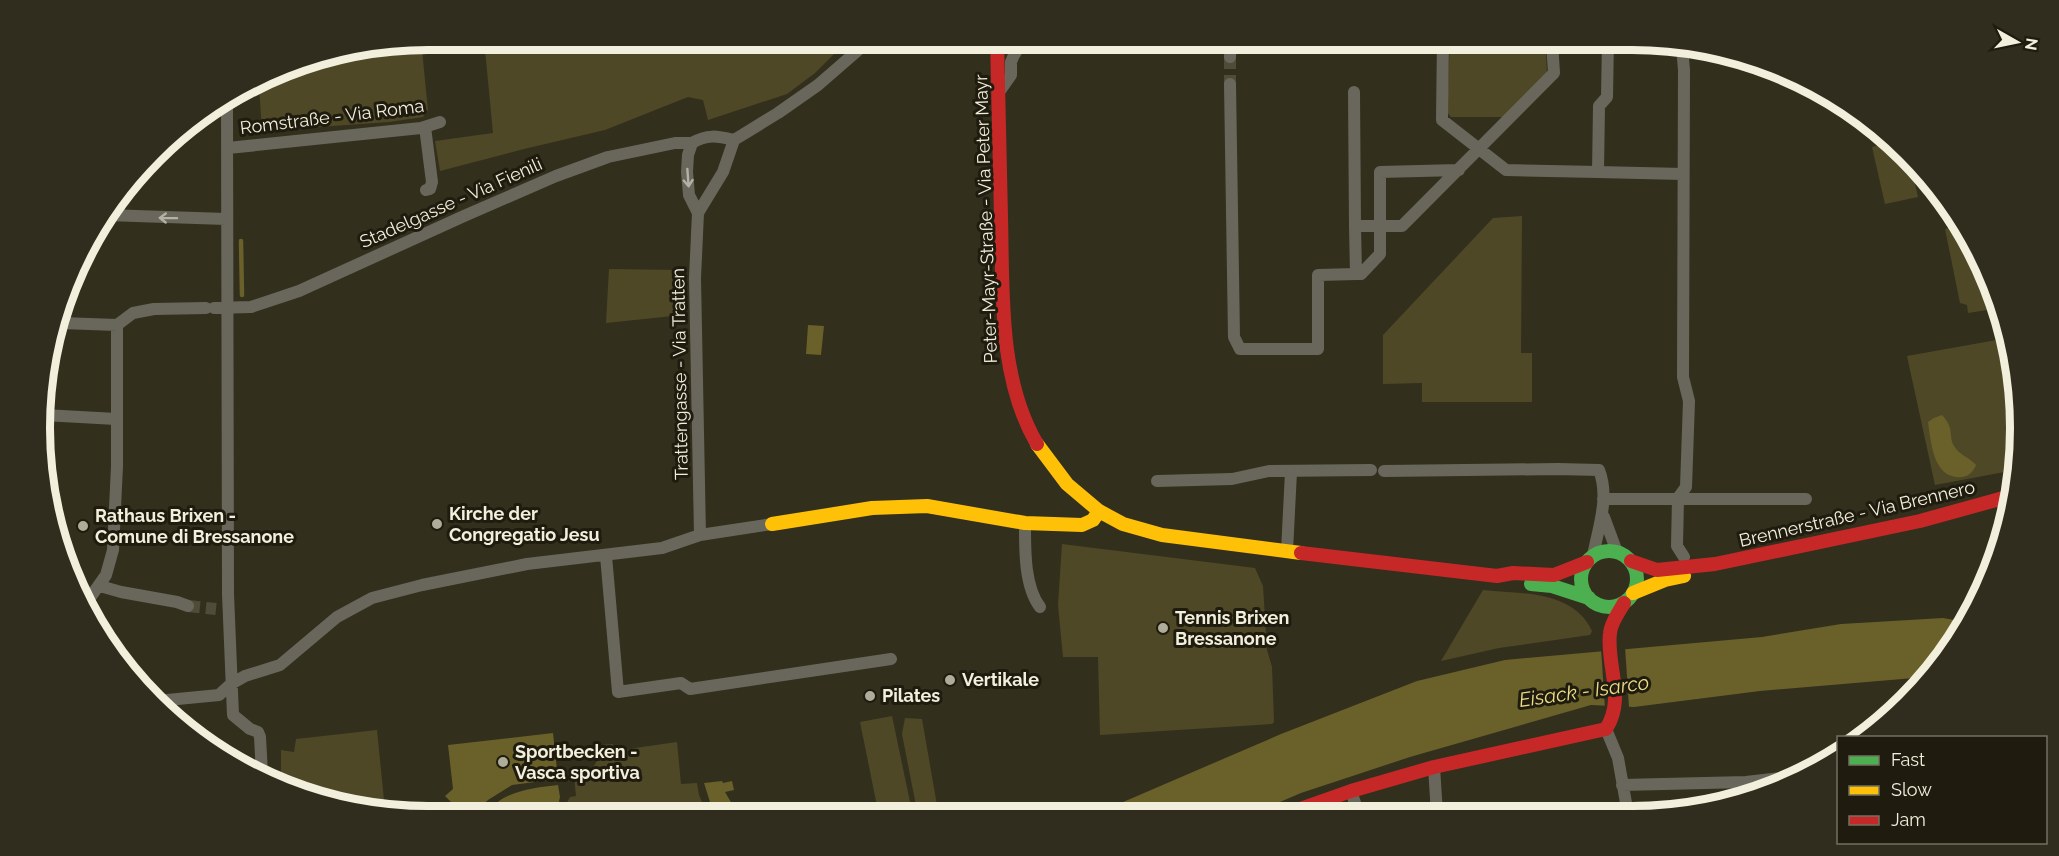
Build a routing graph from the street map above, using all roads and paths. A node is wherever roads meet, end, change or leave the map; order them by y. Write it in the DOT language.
graph roads {
  1 [pos="858,50"];
  2 [pos="997,50"];
  3 [pos="1017,50"];
  4 [pos="1230,50"];
  5 [pos="1443,50"];
  6 [pos="1552,50"];
  7 [pos="1608,50"];
  8 [pos="1682,53"];
  9 [pos="1230,57"];
  10 [pos="1230,84"];
  11 [pos="999,92"];
  12 [pos="1354,92"];
  13 [pos="227,107"];
  14 [pos="440,122"];
  15 [pos="425,127"];
  16 [pos="734,140"];
  17 [pos="692,143"];
  18 [pos="228,148"];
  19 [pos="1479,148"];
  20 [pos="1459,170"];
  21 [pos="1598,172"];
  22 [pos="1687,182"];
  23 [pos="426,190"];
  24 [pos="698,213"];
  25 [pos="115,215"];
  26 [pos="226,219"];
  27 [pos="1355,226"];
  28 [pos="1380,226"];
  29 [pos="1356,274"];
  30 [pos="228,308"];
  31 [pos="64,323"];
  32 [pos="117,325"];
  33 [pos="50,415"];
  34 [pos="116,419"];
  35 [pos="1371,470"];
  36 [pos="1384,471"];
  37 [pos="1291,472"];
  38 [pos="1157,481"];
  39 [pos="1678,498"];
  40 [pos="2003,498"];
  41 [pos="1603,499"];
  42 [pos="1806,499"];
  43 [pos="1099,511"];
  44 [pos="1603,512"];
  45 [pos="1025,523"];
  46 [pos="772,524"];
  47 [pos="700,535"];
  48 [pos="1287,551"];
  49 [pos="1617,552"];
  50 [pos="606,556"];
  51 [pos="1684,557"];
  52 [pos="1590,559"];
  53 [pos="1631,561"];
  54 [pos="1715,564"];
  55 [pos="1497,576"];
  56 [pos="91,598"];
  57 [pos="1628,598"];
  58 [pos="1591,600"];
  59 [pos="188,606"];
  60 [pos="1040,607"];
  61 [pos="1611,637"];
  62 [pos="891,658"];
  63 [pos="231,684"];
  64 [pos="165,700"];
  65 [pos="1606,729"];
  66 [pos="262,767"];
  67 [pos="1434,767"];
  68 [pos="1774,779"];
  69 [pos="1623,784"];
  70 [pos="1351,791"];
  71 [pos="1308,806"];
  72 [pos="1355,806"];
  73 [pos="1436,806"];
  74 [pos="1627,806"];
  1 -- 16 [label="street"];
  2 -- 11 [label="main road, Peter-Mayr-Straße - Via Peter Mayr"];
  3 -- 11 [label="street"];
  4 -- 9 [label="street"];
  5 -- 19 [label="street"];
  6 -- 19 [label="street"];
  7 -- 21 [label="street"];
  8 -- 22 [label="street"];
  10 -- 29 [label="street"];
  11 -- 43 [label="main road, Peter-Mayr-Straße - Via Peter Mayr"];
  12 -- 27 [label="street"];
  13 -- 18 [label="street, Romstraße - Via Roma"];
  14 -- 15 [label="street, Romstraße - Via Roma"];
  15 -- 18 [label="street, Romstraße - Via Roma"];
  15 -- 23 [label="street"];
  16 -- 17 [label="street, Stadelgasse - Via Fienili"];
  16 -- 24 [label="street, Trattengasse - Via Tratten"];
  17 -- 24 [label="street, Trattengasse - Via Tratten, one-way"];
  17 -- 30 [label="street, Stadelgasse - Via Fienili"];
  18 -- 26 [label="street, Romstraße - Via Roma"];
  19 -- 20 [label="street"];
  19 -- 21 [label="street"];
  20 -- 28 [label="street"];
  20 -- 28 [label="street"];
  21 -- 22 [label="street"];
  22 -- 39 [label="street"];
  24 -- 47 [label="street, Trattengasse - Via Tratten"];
  26 -- 25 [label="street, one-way"];
  26 -- 30 [label="street, Romstraße - Via Roma"];
  27 -- 28 [label="street"];
  27 -- 29 [label="street"];
  28 -- 29 [label="street"];
  30 -- 32 [label="street, Stadelgasse - Via Fienili"];
  30 -- 63 [label="street, Romstraße - Via Roma"];
  31 -- 32 [label="street"];
  32 -- 34 [label="street"];
  33 -- 34 [label="street"];
  34 -- 56 [label="street"];
  35 -- 37 [label="street"];
  36 -- 41 [label="street"];
  37 -- 38 [label="street"];
  37 -- 48 [label="street"];
  39 -- 41 [label="street, Brennerstraße - Via Brennero"];
  39 -- 42 [label="street, Brennerstraße - Via Brennero"];
  39 -- 51 [label="street"];
  40 -- 54 [label="main road, Brennerstraße - Via Brennero"];
  41 -- 44 [label="street"];
  43 -- 45 [label="main road"];
  43 -- 48 [label="main road, Brennerstraße - Via Brennero"];
  44 -- 49 [label="street"];
  44 -- 52 [label="street"];
  45 -- 46 [label="main road"];
  45 -- 60 [label="street"];
  46 -- 47 [label="street"];
  47 -- 50 [label="street"];
  48 -- 55 [label="main road, Brennerstraße - Via Brennero"];
  49 -- 52 [label="main road, Brennerstraße - Via Brennero"];
  49 -- 53 [label="main road, Brennerstraße - Via Brennero"];
  50 -- 62 [label="street"];
  50 -- 63 [label="street"];
  52 -- 55 [label="main road, Brennerstraße - Via Brennero"];
  52 -- 58 [label="main road"];
  53 -- 54 [label="main road, Brennerstraße - Via Brennero"];
  53 -- 57 [label="main road"];
  54 -- 57 [label="main road, Brennerstraße - Via Brennero"];
  55 -- 58 [label="main road, Brennerstraße - Via Brennero"];
  56 -- 59 [label="street"];
  57 -- 58 [label="main road, Brennerstraße - Via Brennero"];
  57 -- 61 [label="main road"];
  58 -- 61 [label="main road"];
  61 -- 65 [label="main road"];
  63 -- 64 [label="street"];
  63 -- 66 [label="street, Romstraße - Via Roma"];
  65 -- 67 [label="main road"];
  65 -- 69 [label="street"];
  67 -- 70 [label="main road"];
  67 -- 73 [label="street"];
  68 -- 69 [label="street"];
  69 -- 74 [label="street"];
  70 -- 71 [label="main road"];
  70 -- 72 [label="street"];
}
